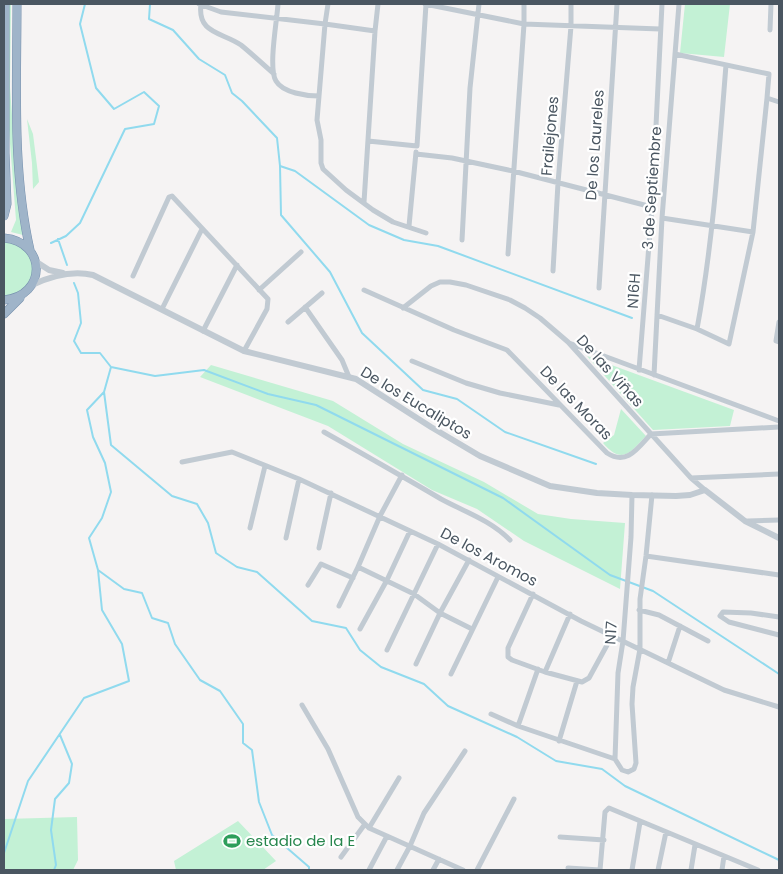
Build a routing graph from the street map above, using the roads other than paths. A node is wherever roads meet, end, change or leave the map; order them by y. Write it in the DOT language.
graph roads {
  1 [pos="5,4"];
  2 [pos="17,4"];
  3 [pos="200,4"];
  4 [pos="278,4"];
  5 [pos="328,4"];
  6 [pos="378,4"];
  7 [pos="425,4"];
  8 [pos="479,4"];
  9 [pos="524,4"];
  10 [pos="571,4"];
  11 [pos="617,4"];
  12 [pos="662,4"];
  13 [pos="679,4"];
  14 [pos="771,4"];
  15 [pos="479,14"];
  16 [pos="276,19"];
  17 [pos="325,24"];
  18 [pos="524,24"];
  19 [pos="571,26"];
  20 [pos="616,28"];
  21 [pos="660,29"];
  22 [pos="770,30"];
  23 [pos="375,31"];
  24 [pos="675,54"];
  25 [pos="726,65"];
  26 [pos="274,74"];
  27 [pos="319,96"];
  28 [pos="767,98"];
  29 [pos="779,102"];
  30 [pos="368,141"];
  31 [pos="417,146"];
  32 [pos="416,154"];
  33 [pos="467,162"];
  34 [pos="513,171"];
  35 [pos="558,183"];
  36 [pos="604,195"];
  37 [pos="364,202"];
  38 [pos="652,208"];
  39 [pos="4,216"];
  40 [pos="662,218"];
  41 [pos="409,226"];
  42 [pos="712,226"];
  43 [pos="202,229"];
  44 [pos="753,232"];
  45 [pos="426,233"];
  46 [pos="4,238"];
  47 [pos="462,240"];
  48 [pos="30,250"];
  49 [pos="301,252"];
  50 [pos="508,254"];
  51 [pos="35,260"];
  52 [pos="237,265"];
  53 [pos="553,271"];
  54 [pos="66,274"];
  55 [pos="133,276"];
  56 [pos="32,285"];
  57 [pos="599,288"];
  58 [pos="258,290"];
  59 [pos="364,290"];
  60 [pos="322,292"];
  61 [pos="21,296"];
  62 [pos="4,300"];
  63 [pos="305,306"];
  64 [pos="403,308"];
  65 [pos="162,309"];
  66 [pos="4,314"];
  67 [pos="657,316"];
  68 [pos="288,322"];
  69 [pos="779,322"];
  70 [pos="697,329"];
  71 [pos="203,330"];
  72 [pos="568,342"];
  73 [pos="778,342"];
  74 [pos="244,351"];
  75 [pos="412,361"];
  76 [pos="639,370"];
  77 [pos="654,375"];
  78 [pos="349,376"];
  79 [pos="559,405"];
  80 [pos="779,421"];
  81 [pos="779,427"];
  82 [pos="324,432"];
  83 [pos="651,434"];
  84 [pos="182,462"];
  85 [pos="265,466"];
  86 [pos="779,474"];
  87 [pos="402,475"];
  88 [pos="691,478"];
  89 [pos="299,479"];
  90 [pos="705,490"];
  91 [pos="331,493"];
  92 [pos="632,496"];
  93 [pos="652,496"];
  94 [pos="380,516"];
  95 [pos="779,520"];
  96 [pos="745,522"];
  97 [pos="250,528"];
  98 [pos="410,531"];
  99 [pos="286,538"];
  100 [pos="779,538"];
  101 [pos="510,540"];
  102 [pos="438,544"];
  103 [pos="319,548"];
  104 [pos="646,556"];
  105 [pos="469,560"];
  106 [pos="358,567"];
  107 [pos="779,575"];
  108 [pos="498,576"];
  109 [pos="353,578"];
  110 [pos="387,580"];
  111 [pos="308,586"];
  112 [pos="414,594"];
  113 [pos="532,594"];
  114 [pos="339,606"];
  115 [pos="639,610"];
  116 [pos="440,613"];
  117 [pos="570,614"];
  118 [pos="779,617"];
  119 [pos="680,626"];
  120 [pos="360,629"];
  121 [pos="472,629"];
  122 [pos="779,635"];
  123 [pos="612,636"];
  124 [pos="623,641"];
  125 [pos="708,641"];
  126 [pos="640,649"];
  127 [pos="387,650"];
  128 [pos="668,663"];
  129 [pos="416,664"];
  130 [pos="538,669"];
  131 [pos="546,672"];
  132 [pos="451,674"];
  133 [pos="577,681"];
  134 [pos="302,705"];
  135 [pos="779,707"];
  136 [pos="491,714"];
  137 [pos="518,726"];
  138 [pos="559,741"];
  139 [pos="465,751"];
  140 [pos="615,759"];
  141 [pos="399,778"];
  142 [pos="514,799"];
  143 [pos="640,822"];
  144 [pos="367,826"];
  145 [pos="666,832"];
  146 [pos="387,836"];
  147 [pos="560,837"];
  148 [pos="604,840"];
  149 [pos="695,845"];
  150 [pos="410,846"];
  151 [pos="341,856"];
  152 [pos="724,856"];
  153 [pos="439,859"];
  154 [pos="568,868"];
  155 [pos="369,870"];
  156 [pos="397,870"];
  157 [pos="433,870"];
  158 [pos="463,870"];
  159 [pos="477,870"];
  160 [pos="600,870"];
  161 [pos="632,870"];
  162 [pos="658,870"];
  163 [pos="691,870"];
  164 [pos="722,870"];
  165 [pos="754,870"];
  1 -- 39 [label="highway"];
  2 -- 48 [label="highway"];
  3 -- 16 [label="street"];
  3 -- 26 [label="street"];
  4 -- 16 [label="street"];
  5 -- 17 [label="street"];
  6 -- 23 [label="street"];
  7 -- 15 [label="street"];
  7 -- 31 [label="street"];
  8 -- 15 [label="street"];
  9 -- 18 [label="street"];
  10 -- 19 [label="street, Frailejones"];
  11 -- 20 [label="street, De los Laureles"];
  12 -- 21 [label="street, N16H"];
  13 -- 24 [label="street, 3 de Septiembre"];
  14 -- 22 [label="street"];
  15 -- 18 [label="street"];
  15 -- 33 [label="street"];
  16 -- 17 [label="street"];
  16 -- 26 [label="street"];
  17 -- 23 [label="street"];
  17 -- 27 [label="street"];
  18 -- 19 [label="street"];
  18 -- 34 [label="street"];
  19 -- 20 [label="street"];
  19 -- 35 [label="street, Frailejones"];
  20 -- 21 [label="street"];
  20 -- 36 [label="street, De los Laureles"];
  21 -- 38 [label="street, N16H"];
  23 -- 30 [label="street"];
  24 -- 25 [label="street"];
  24 -- 40 [label="street, 3 de Septiembre"];
  25 -- 28 [label="street"];
  25 -- 42 [label="street"];
  26 -- 27 [label="street"];
  27 -- 37 [label="street"];
  28 -- 29 [label="street"];
  28 -- 44 [label="street"];
  30 -- 31 [label="street"];
  30 -- 37 [label="street"];
  31 -- 32 [label="street"];
  32 -- 33 [label="street"];
  32 -- 41 [label="street"];
  33 -- 34 [label="street"];
  33 -- 47 [label="street"];
  34 -- 35 [label="street"];
  34 -- 50 [label="street"];
  35 -- 36 [label="street"];
  35 -- 53 [label="street, Frailejones"];
  36 -- 38 [label="street"];
  36 -- 57 [label="street, De los Laureles"];
  37 -- 41 [label="street"];
  38 -- 76 [label="street, N16H"];
  40 -- 42 [label="street"];
  40 -- 67 [label="street, 3 de Septiembre"];
  41 -- 45 [label="street"];
  42 -- 44 [label="street"];
  42 -- 70 [label="street"];
  43 -- 52 [label="street"];
  43 -- 55 [label="street"];
  43 -- 65 [label="street"];
  44 -- 70 [label="street"];
  46 -- 48 [label="highway"];
  48 -- 51 [label="highway"];
  49 -- 58 [label="street"];
  51 -- 54 [label="street, De los Eucaliptos"];
  51 -- 56 [label="highway"];
  52 -- 58 [label="street"];
  52 -- 71 [label="street"];
  54 -- 56 [label="street, De los Eucaliptos"];
  54 -- 65 [label="street, De los Eucaliptos"];
  56 -- 61 [label="highway"];
  58 -- 74 [label="street"];
  59 -- 64 [label="street, De las Moras"];
  60 -- 63 [label="street"];
  61 -- 62 [label="highway"];
  61 -- 66 [label="highway"];
  63 -- 68 [label="street"];
  63 -- 78 [label="street"];
  64 -- 72 [label="street, De las Viñas"];
  64 -- 79 [label="street, De las Moras"];
  65 -- 71 [label="street, De los Eucaliptos"];
  67 -- 70 [label="street"];
  67 -- 77 [label="street, 3 de Septiembre"];
  69 -- 73 [label="street"];
  71 -- 74 [label="street, De los Eucaliptos"];
  72 -- 76 [label="street"];
  72 -- 83 [label="street, De las Viñas"];
  74 -- 78 [label="street, De los Eucaliptos"];
  75 -- 79 [label="street"];
  76 -- 77 [label="street"];
  77 -- 80 [label="street"];
  78 -- 92 [label="street, De los Eucaliptos"];
  79 -- 83 [label="street, De las Moras"];
  81 -- 83 [label="street"];
  82 -- 87 [label="street"];
  83 -- 88 [label="street, De las Viñas"];
  84 -- 85 [label="street, De los Aromos"];
  85 -- 89 [label="street, De los Aromos"];
  85 -- 97 [label="street"];
  86 -- 88 [label="street"];
  87 -- 94 [label="street"];
  87 -- 101 [label="street"];
  88 -- 90 [label="street, De las Viñas"];
  89 -- 91 [label="street, De los Aromos"];
  89 -- 99 [label="street"];
  90 -- 93 [label="street, De los Eucaliptos"];
  90 -- 96 [label="street, De las Viñas"];
  91 -- 94 [label="street, De los Aromos"];
  91 -- 103 [label="street"];
  92 -- 93 [label="street, De los Eucaliptos"];
  92 -- 124 [label="street, N17"];
  93 -- 104 [label="street"];
  94 -- 98 [label="street, De los Aromos"];
  94 -- 106 [label="street"];
  95 -- 96 [label="street"];
  96 -- 100 [label="street, De las Viñas"];
  98 -- 102 [label="street, De los Aromos"];
  98 -- 110 [label="street"];
  102 -- 105 [label="street, De los Aromos"];
  102 -- 112 [label="street"];
  104 -- 107 [label="street"];
  104 -- 115 [label="street"];
  105 -- 108 [label="street, De los Aromos"];
  105 -- 116 [label="street"];
  106 -- 109 [label="street"];
  106 -- 110 [label="street"];
  108 -- 113 [label="street, De los Aromos"];
  108 -- 121 [label="street"];
  109 -- 111 [label="street"];
  109 -- 114 [label="street"];
  110 -- 112 [label="street"];
  110 -- 120 [label="street"];
  112 -- 116 [label="street"];
  112 -- 127 [label="street"];
  113 -- 117 [label="street, De los Aromos"];
  113 -- 130 [label="street"];
  115 -- 119 [label="street"];
  115 -- 126 [label="street"];
  116 -- 121 [label="street"];
  116 -- 129 [label="street"];
  117 -- 123 [label="street, De los Aromos"];
  117 -- 131 [label="street"];
  118 -- 122 [label="street"];
  119 -- 125 [label="street"];
  119 -- 128 [label="street"];
  121 -- 132 [label="street"];
  123 -- 124 [label="street, De los Aromos"];
  123 -- 133 [label="street"];
  124 -- 126 [label="street, De los Aromos"];
  124 -- 140 [label="street, N17"];
  126 -- 128 [label="street, De los Aromos"];
  126 -- 140 [label="street"];
  128 -- 135 [label="street, De los Aromos"];
  130 -- 131 [label="street"];
  130 -- 137 [label="street"];
  131 -- 133 [label="street"];
  133 -- 138 [label="street"];
  134 -- 144 [label="street"];
  136 -- 137 [label="street"];
  137 -- 138 [label="street"];
  138 -- 140 [label="street"];
  139 -- 150 [label="street"];
  141 -- 144 [label="street"];
  142 -- 159 [label="street"];
  143 -- 145 [label="street"];
  143 -- 148 [label="street"];
  143 -- 161 [label="street"];
  144 -- 146 [label="street"];
  144 -- 151 [label="street"];
  145 -- 149 [label="street"];
  145 -- 162 [label="street"];
  146 -- 150 [label="street"];
  146 -- 155 [label="street"];
  147 -- 148 [label="street"];
  148 -- 160 [label="street"];
  149 -- 152 [label="street"];
  149 -- 163 [label="street"];
  150 -- 153 [label="street"];
  150 -- 156 [label="street"];
  152 -- 164 [label="street"];
  152 -- 165 [label="street"];
  153 -- 157 [label="street"];
  153 -- 158 [label="street"];
  154 -- 160 [label="street"];
}
